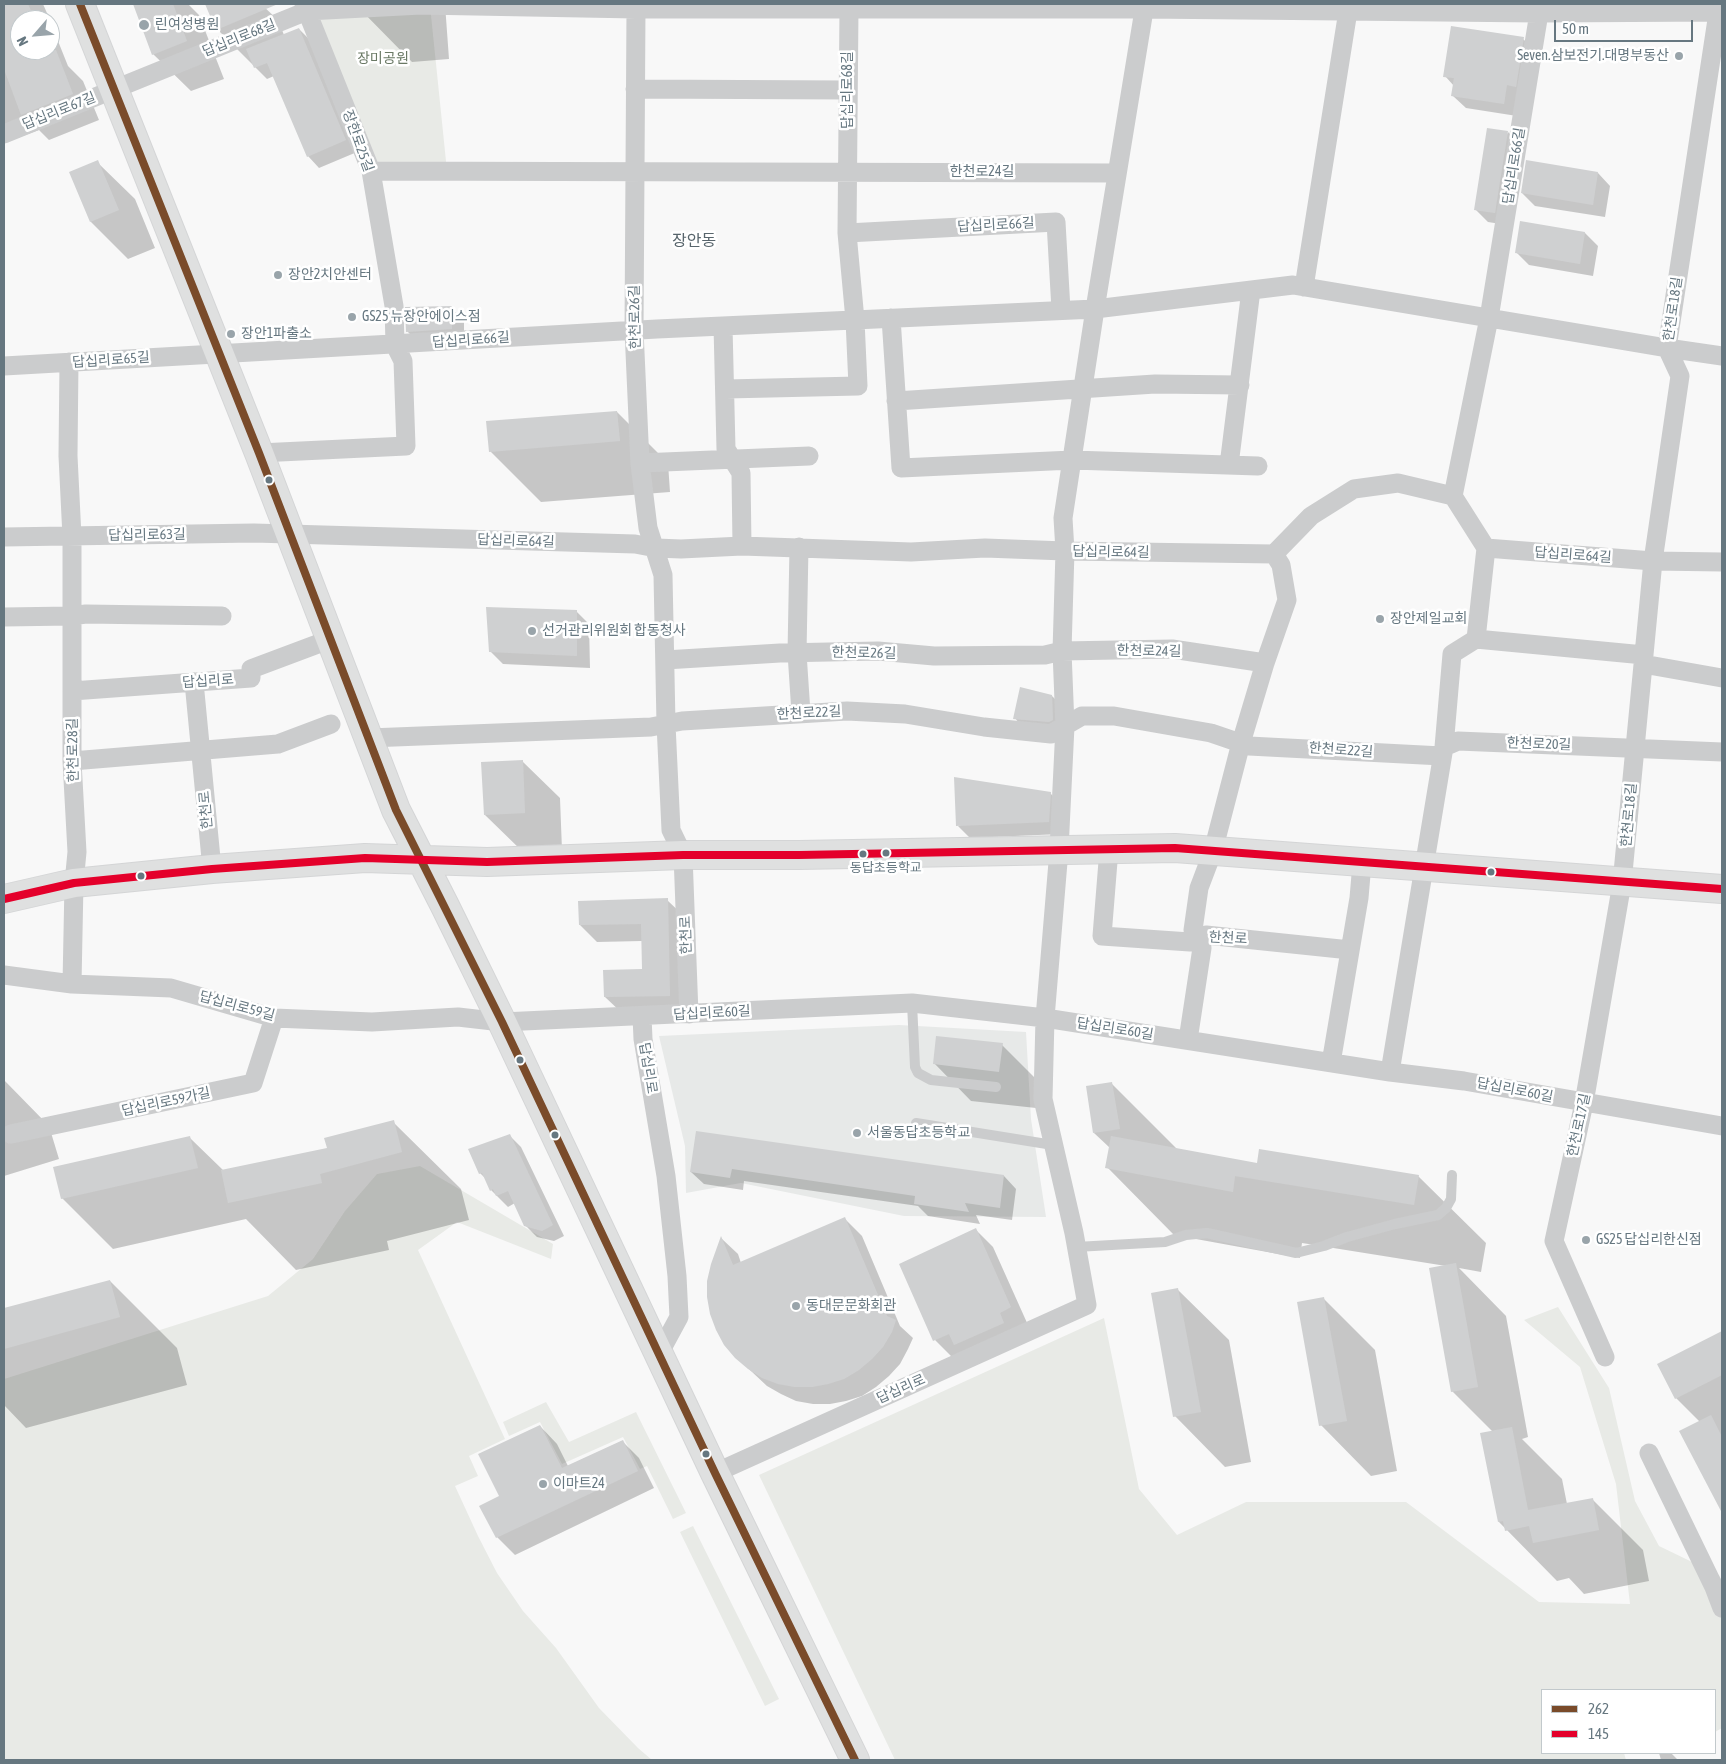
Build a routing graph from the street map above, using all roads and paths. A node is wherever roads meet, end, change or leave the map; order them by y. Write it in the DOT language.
graph roads {
  1 [pos="80,4"];
  2 [pos="421,4"];
  3 [pos="800,6"];
  4 [pos="1030,6"];
  5 [pos="1145,6"];
  6 [pos="305,7"];
  7 [pos="636,9"];
  8 [pos="849,9"];
  9 [pos="1537,9"];
  10 [pos="1348,11"];
  11 [pos="1719,11"];
  12 [pos="114,89"];
  13 [pos="635,89"];
  14 [pos="848,90"];
  15 [pos="4,134"];
  16 [pos="371,171"];
  17 [pos="635,172"];
  18 [pos="848,172"];
  19 [pos="1117,173"];
  20 [pos="847,233"];
  21 [pos="1304,287"];
  22 [pos="1251,290"];
  23 [pos="1095,309"];
  24 [pos="1061,310"];
  25 [pos="891,318"];
  26 [pos="1489,318"];
  27 [pos="855,320"];
  28 [pos="723,326"];
  29 [pos="634,330"];
  30 [pos="395,345"];
  31 [pos="1667,348"];
  32 [pos="219,354"];
  33 [pos="1722,356"];
  34 [pos="69,362"];
  35 [pos="4,366"];
  36 [pos="1240,385"];
  37 [pos="1083,388"];
  38 [pos="726,390"];
  39 [pos="896,401"];
  40 [pos="259,453"];
  41 [pos="809,456"];
  42 [pos="733,460"];
  43 [pos="1072,460"];
  44 [pos="640,463"];
  45 [pos="1229,465"];
  46 [pos="1258,466"];
  47 [pos="1453,496"];
  48 [pos="289,534"];
  49 [pos="4,537"];
  50 [pos="72,537"];
  51 [pos="742,546"];
  52 [pos="800,547"];
  53 [pos="656,548"];
  54 [pos="1486,548"];
  55 [pos="1065,551"];
  56 [pos="1274,554"];
  57 [pos="1653,561"];
  58 [pos="1722,562"];
  59 [pos="72,616"];
  60 [pos="222,616"];
  61 [pos="4,618"];
  62 [pos="331,639"];
  63 [pos="1476,639"];
  64 [pos="1062,651"];
  65 [pos="797,653"];
  66 [pos="1643,659"];
  67 [pos="665,660"];
  68 [pos="1265,663"];
  69 [pos="1722,678"];
  70 [pos="194,682"];
  71 [pos="72,691"];
  72 [pos="801,712"];
  73 [pos="331,724"];
  74 [pos="666,724"];
  75 [pos="1065,726"];
  76 [pos="369,738"];
  77 [pos="1241,743"];
  78 [pos="1635,747"];
  79 [pos="202,751"];
  80 [pos="1443,752"];
  81 [pos="1722,752"];
  82 [pos="72,760"];
  83 [pos="1109,849"];
  84 [pos="1058,850"];
  85 [pos="1212,851"];
  86 [pos="683,855"];
  87 [pos="422,860"];
  88 [pos="1362,863"];
  89 [pos="1423,868"];
  90 [pos="212,869"];
  91 [pos="74,883"];
  92 [pos="1622,883"];
  93 [pos="1722,889"];
  94 [pos="4,899"];
  95 [pos="1198,939"];
  96 [pos="1350,950"];
  97 [pos="4,976"];
  98 [pos="72,984"];
  99 [pos="912,1003"];
  100 [pos="689,1014"];
  101 [pos="642,1016"];
  102 [pos="274,1018"];
  103 [pos="1045,1018"];
  104 [pos="502,1022"];
  105 [pos="1188,1040"];
  106 [pos="1331,1063"];
  107 [pos="1390,1072"];
  108 [pos="996,1087"];
  109 [pos="1584,1103"];
  110 [pos="916,1123"];
  111 [pos="1722,1126"];
  112 [pos="11,1134"];
  113 [pos="1053,1145"];
  114 [pos="1452,1175"];
  115 [pos="1076,1247"];
  116 [pos="659,1354"];
  117 [pos="1605,1357"];
  118 [pos="1649,1453"];
  119 [pos="716,1473"];
  120 [pos="1722,1608"];
  121 [pos="855,1760"];
  1 -- 12 [label="main road"];
  2 -- 6 [label="street, 답십리로68길"];
  2 -- 7 [label="street, 답십리로68길"];
  3 -- 7 [label="street, 답십리로68길"];
  3 -- 8 [label="street, 답십리로68길"];
  4 -- 5 [label="street, 답십리로68길"];
  4 -- 8 [label="street, 답십리로68길"];
  5 -- 10 [label="street, 답십리로68길"];
  5 -- 19 [label="street"];
  6 -- 12 [label="street, 답십리로68길"];
  6 -- 16 [label="street, 장한로25길"];
  7 -- 13 [label="street, 한천로26길"];
  8 -- 14 [label="street, 답십리로68길"];
  9 -- 10 [label="street, 답십리로68길"];
  9 -- 11 [label="street, 답십리로68길"];
  9 -- 26 [label="street, 답십리로66길"];
  10 -- 21 [label="street"];
  11 -- 31 [label="street, 한천로18길"];
  12 -- 15 [label="street, 답십리로67길"];
  12 -- 32 [label="main road"];
  13 -- 14 [label="street"];
  13 -- 17 [label="street, 한천로26길"];
  14 -- 18 [label="street, 답십리로68길"];
  16 -- 17 [label="street"];
  16 -- 30 [label="street, 장한로25길"];
  17 -- 18 [label="street"];
  17 -- 29 [label="street, 한천로26길"];
  18 -- 19 [label="street, 한천로24길"];
  18 -- 20 [label="street"];
  19 -- 23 [label="street"];
  20 -- 24 [label="street, 답십리로66길"];
  20 -- 27 [label="street"];
  21 -- 22 [label="street, 답십리로66길"];
  21 -- 26 [label="street, 답십리로66길"];
  22 -- 23 [label="street, 답십리로66길"];
  22 -- 36 [label="street"];
  23 -- 24 [label="street, 답십리로66길"];
  23 -- 37 [label="street"];
  24 -- 25 [label="street, 답십리로66길"];
  25 -- 27 [label="street, 답십리로66길"];
  25 -- 39 [label="street"];
  26 -- 31 [label="street, 답십리로66길"];
  26 -- 47 [label="street, 답십리로66길"];
  27 -- 28 [label="street, 답십리로66길"];
  27 -- 38 [label="street"];
  28 -- 29 [label="street, 답십리로66길"];
  28 -- 38 [label="street"];
  29 -- 30 [label="street, 답십리로66길"];
  29 -- 44 [label="street, 한천로26길"];
  30 -- 32 [label="street, 답십리로66길"];
  30 -- 40 [label="street"];
  31 -- 33 [label="street, 답십리로66길"];
  31 -- 57 [label="street, 한천로18길"];
  32 -- 34 [label="street, 답십리로65길"];
  32 -- 40 [label="main road"];
  34 -- 35 [label="street, 답십리로65길"];
  34 -- 50 [label="street, 한천로28길"];
  36 -- 37 [label="street"];
  36 -- 45 [label="street"];
  37 -- 39 [label="street"];
  37 -- 43 [label="street"];
  38 -- 42 [label="street"];
  39 -- 43 [label="street"];
  40 -- 48 [label="main road"];
  41 -- 42 [label="street"];
  42 -- 44 [label="street"];
  42 -- 51 [label="street"];
  43 -- 45 [label="street"];
  43 -- 55 [label="street"];
  44 -- 53 [label="street, 한천로26길"];
  45 -- 46 [label="street"];
  47 -- 54 [label="street"];
  47 -- 56 [label="street"];
  48 -- 50 [label="street, 답십리로63길"];
  48 -- 53 [label="street, 답십리로64길"];
  48 -- 62 [label="main road"];
  49 -- 50 [label="street, 답십리로63길"];
  50 -- 59 [label="street, 한천로28길"];
  51 -- 52 [label="street, 답십리로64길"];
  51 -- 53 [label="street, 답십리로64길"];
  52 -- 55 [label="street, 답십리로64길"];
  52 -- 65 [label="street"];
  53 -- 67 [label="street, 한천로26길"];
  54 -- 57 [label="street, 답십리로64길"];
  54 -- 63 [label="street"];
  55 -- 56 [label="street, 답십리로64길"];
  55 -- 64 [label="street"];
  56 -- 68 [label="street"];
  57 -- 58 [label="street, 답십리로64길"];
  57 -- 66 [label="street, 한천로18길"];
  59 -- 60 [label="street"];
  59 -- 61 [label="street"];
  59 -- 71 [label="street, 한천로28길"];
  62 -- 70 [label="street, 답십리로"];
  62 -- 76 [label="main road"];
  63 -- 66 [label="street"];
  63 -- 80 [label="street"];
  64 -- 65 [label="street, 한천로26길"];
  64 -- 68 [label="street, 한천로24길"];
  64 -- 75 [label="street"];
  65 -- 67 [label="street, 한천로26길"];
  65 -- 72 [label="street"];
  66 -- 69 [label="street"];
  66 -- 78 [label="street, 한천로18길"];
  67 -- 74 [label="street, 한천로26길"];
  68 -- 77 [label="street"];
  70 -- 71 [label="street, 답십리로"];
  70 -- 79 [label="street, 한천로"];
  71 -- 82 [label="street, 한천로28길"];
  72 -- 74 [label="street, 한천로22길"];
  72 -- 75 [label="street, 한천로22길"];
  73 -- 79 [label="street"];
  74 -- 76 [label="street, 한천로22길"];
  74 -- 86 [label="street, 한천로26길"];
  75 -- 77 [label="street, 한천로22길"];
  75 -- 84 [label="street"];
  76 -- 87 [label="main road"];
  77 -- 80 [label="street, 한천로22길"];
  77 -- 85 [label="street"];
  78 -- 80 [label="street, 한천로20길"];
  78 -- 81 [label="street"];
  78 -- 92 [label="street, 한천로18길"];
  79 -- 82 [label="street"];
  79 -- 90 [label="street, 한천로"];
  80 -- 89 [label="street"];
  82 -- 91 [label="street, 한천로28길"];
  83 -- 84 [label="main road"];
  83 -- 85 [label="main road"];
  83 -- 95 [label="street"];
  84 -- 86 [label="main road"];
  84 -- 103 [label="street"];
  85 -- 88 [label="main road"];
  85 -- 95 [label="street, 한천로"];
  86 -- 87 [label="main road"];
  86 -- 100 [label="street, 한천로"];
  87 -- 90 [label="main road"];
  87 -- 104 [label="main road"];
  88 -- 89 [label="main road"];
  88 -- 96 [label="street"];
  89 -- 92 [label="main road"];
  89 -- 107 [label="street"];
  90 -- 91 [label="main road"];
  91 -- 94 [label="main road"];
  91 -- 98 [label="street, 한천로28길"];
  92 -- 93 [label="main road"];
  92 -- 109 [label="street, 한천로17길"];
  95 -- 96 [label="street, 한천로"];
  95 -- 105 [label="street"];
  96 -- 106 [label="street"];
  97 -- 98 [label="street, 답십리로59길"];
  98 -- 102 [label="street, 답십리로59길"];
  99 -- 100 [label="street, 답십리로60길"];
  99 -- 103 [label="street, 답십리로60길"];
  99 -- 108 [label="lane"];
  100 -- 101 [label="street, 답십리로60길"];
  101 -- 104 [label="street, 답십리로60길"];
  101 -- 116 [label="street, 답십리로"];
  102 -- 104 [label="street, 답십리로59길"];
  102 -- 112 [label="street, 답십리로59가길"];
  103 -- 105 [label="street, 답십리로60길"];
  103 -- 113 [label="street"];
  104 -- 116 [label="main road"];
  105 -- 106 [label="street, 답십리로60길"];
  106 -- 107 [label="street, 답십리로60길"];
  107 -- 109 [label="street, 답십리로60길"];
  109 -- 111 [label="street, 답십리로60길"];
  109 -- 117 [label="street, 한천로17길"];
  110 -- 113 [label="lane"];
  113 -- 115 [label="street"];
  114 -- 115 [label="lane"];
  115 -- 119 [label="street, 답십리로"];
  116 -- 119 [label="main road"];
  118 -- 120 [label="street"];
  119 -- 121 [label="main road"];
}
